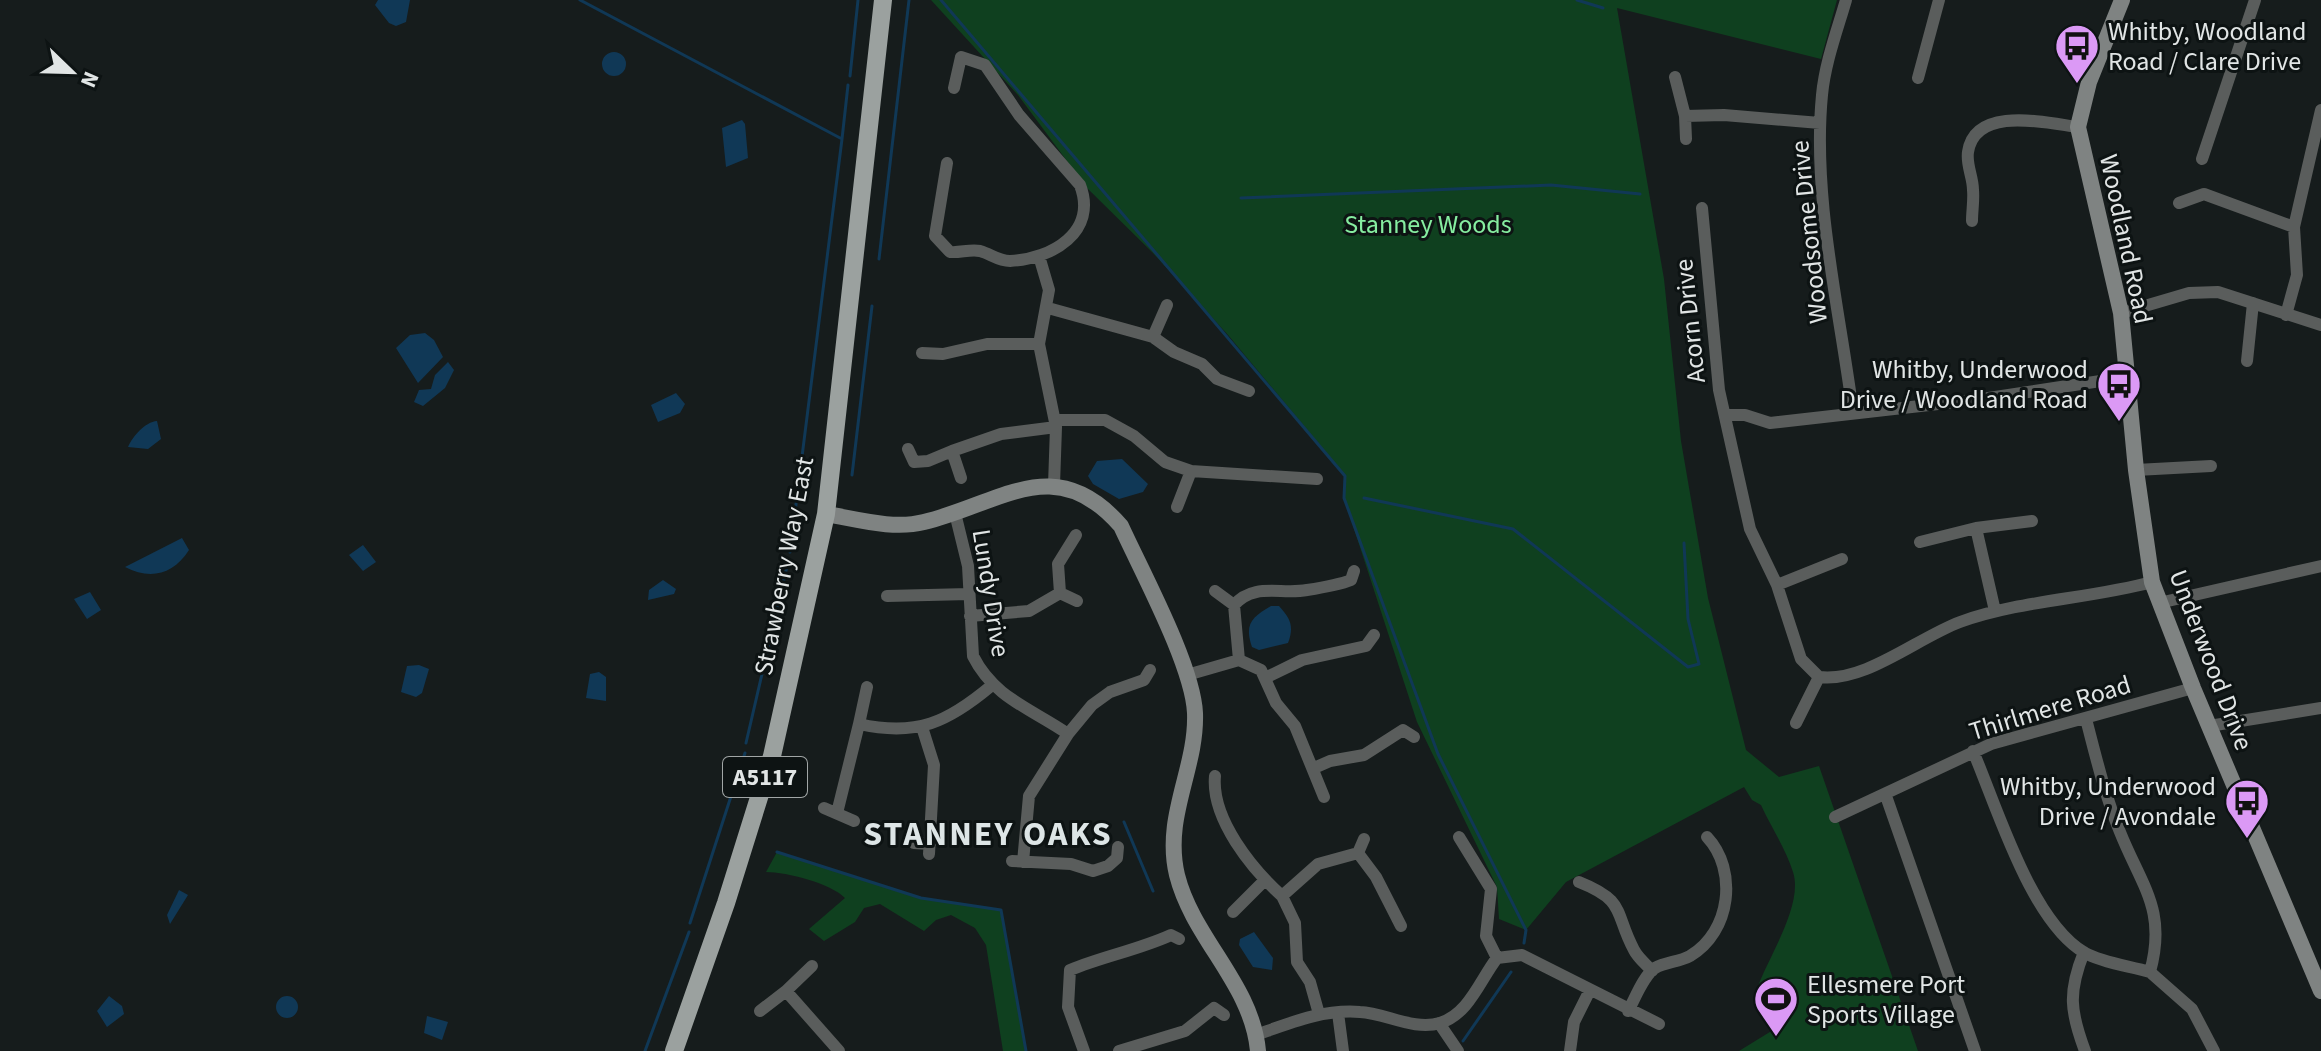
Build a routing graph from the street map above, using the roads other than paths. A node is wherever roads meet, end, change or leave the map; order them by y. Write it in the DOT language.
graph roads {
  1 [pos="883,0"];
  2 [pos="1846,0"];
  3 [pos="1939,0"];
  4 [pos="2122,0"];
  5 [pos="2255,0"];
  6 [pos="1675,77"];
  7 [pos="1918,78"];
  8 [pos="954,88"];
  9 [pos="2321,110"];
  10 [pos="1685,116"];
  11 [pos="1820,123"];
  12 [pos="2078,127"];
  13 [pos="1686,139"];
  14 [pos="2202,159"];
  15 [pos="948,172"];
  16 [pos="2179,203"];
  17 [pos="1972,221"];
  18 [pos="1688,224"];
  19 [pos="2294,227"];
  20 [pos="1039,256"];
  21 [pos="2253,303"];
  22 [pos="1167,305"];
  23 [pos="1048,308"];
  24 [pos="2121,313"];
  25 [pos="2286,315"];
  26 [pos="2321,325"];
  27 [pos="1153,337"];
  28 [pos="1039,344"];
  29 [pos="922,353"];
  30 [pos="2247,361"];
  31 [pos="2127,377"];
  32 [pos="1243,384"];
  33 [pos="1853,413"];
  34 [pos="1725,415"];
  35 [pos="1056,424"];
  36 [pos="908,449"];
  37 [pos="952,451"];
  38 [pos="2211,466"];
  39 [pos="2136,470"];
  40 [pos="1191,471"];
  41 [pos="961,478"];
  42 [pos="1317,479"];
  43 [pos="1054,485"];
  44 [pos="1177,507"];
  45 [pos="955,513"];
  46 [pos="826,514"];
  47 [pos="2032,521"];
  48 [pos="1976,528"];
  49 [pos="1076,535"];
  50 [pos="1920,542"];
  51 [pos="1842,558"];
  52 [pos="2321,566"];
  53 [pos="1354,580"];
  54 [pos="2152,582"];
  55 [pos="1777,585"];
  56 [pos="1215,591"];
  57 [pos="1060,593"];
  58 [pos="969,594"];
  59 [pos="887,595"];
  60 [pos="1077,601"];
  61 [pos="2159,603"];
  62 [pos="1234,605"];
  63 [pos="1995,611"];
  64 [pos="970,616"];
  65 [pos="1375,643"];
  66 [pos="1239,660"];
  67 [pos="1187,675"];
  68 [pos="1819,677"];
  69 [pos="1265,678"];
  70 [pos="991,686"];
  71 [pos="1157,686"];
  72 [pos="867,687"];
  73 [pos="2193,688"];
  74 [pos="2321,708"];
  75 [pos="2086,719"];
  76 [pos="1796,723"];
  77 [pos="859,724"];
  78 [pos="2209,726"];
  79 [pos="922,727"];
  80 [pos="1407,729"];
  81 [pos="1068,734"];
  82 [pos="1973,751"];
  83 [pos="1314,768"];
  84 [pos="1211,785"];
  85 [pos="1886,796"];
  86 [pos="1324,797"];
  87 [pos="824,808"];
  88 [pos="837,813"];
  89 [pos="1835,817"];
  90 [pos="854,821"];
  91 [pos="1459,837"];
  92 [pos="1707,837"];
  93 [pos="1364,839"];
  94 [pos="914,843"];
  95 [pos="1358,853"];
  96 [pos="1121,857"];
  97 [pos="1265,880"];
  98 [pos="1587,881"];
  99 [pos="1282,896"];
  100 [pos="1233,912"];
  101 [pos="1401,926"];
  102 [pos="1174,932"];
  103 [pos="2084,952"];
  104 [pos="1497,958"];
  105 [pos="1059,960"];
  106 [pos="812,966"];
  107 [pos="1070,970"];
  108 [pos="1652,971"];
  109 [pos="2150,972"];
  110 [pos="786,991"];
  111 [pos="2321,991"];
  112 [pos="1589,992"];
  113 [pos="1216,1007"];
  114 [pos="760,1011"];
  115 [pos="1628,1011"];
  116 [pos="1338,1013"];
  117 [pos="1319,1014"];
  118 [pos="1439,1023"];
  119 [pos="1659,1024"];
  120 [pos="1257,1043"];
  121 [pos="678,1045"];
  122 [pos="839,1051"];
  123 [pos="1084,1051"];
  124 [pos="1119,1051"];
  125 [pos="1343,1051"];
  126 [pos="1458,1051"];
  127 [pos="1570,1051"];
  128 [pos="1975,1051"];
  129 [pos="2085,1051"];
  130 [pos="2214,1051"];
  1 -- 46 [label="main road, Strawberry Way East / A5117"];
  2 -- 11 [label="street, Woodsome Drive"];
  3 -- 7 [label="street"];
  4 -- 12 [label="street, Woodland Road"];
  5 -- 14 [label="street"];
  6 -- 10 [label="street"];
  8 -- 20 [label="street"];
  9 -- 19 [label="street"];
  10 -- 11 [label="street"];
  10 -- 13 [label="street"];
  11 -- 33 [label="street, Woodsome Drive"];
  12 -- 17 [label="street"];
  12 -- 24 [label="street, Woodland Road"];
  15 -- 20 [label="street"];
  16 -- 19 [label="street"];
  18 -- 34 [label="street, Acorn Drive"];
  19 -- 25 [label="street"];
  20 -- 23 [label="street"];
  21 -- 24 [label="street"];
  21 -- 25 [label="street"];
  21 -- 30 [label="street"];
  22 -- 27 [label="street"];
  23 -- 27 [label="street"];
  23 -- 28 [label="street"];
  24 -- 31 [label="street, Woodland Road"];
  25 -- 26 [label="street"];
  27 -- 32 [label="street"];
  28 -- 29 [label="street"];
  28 -- 35 [label="street"];
  31 -- 33 [label="street"];
  31 -- 39 [label="street, Underwood Drive"];
  33 -- 34 [label="street"];
  34 -- 55 [label="street, Acorn Drive"];
  35 -- 37 [label="street"];
  35 -- 40 [label="street"];
  35 -- 43 [label="street"];
  36 -- 37 [label="street"];
  37 -- 41 [label="street"];
  38 -- 39 [label="street"];
  39 -- 54 [label="street, Underwood Drive"];
  40 -- 42 [label="street"];
  40 -- 44 [label="street"];
  43 -- 45 [label="street"];
  43 -- 67 [label="street"];
  45 -- 46 [label="street"];
  45 -- 58 [label="street, Lundy Drive"];
  46 -- 121 [label="main road, Strawberry Way East / A5117"];
  47 -- 48 [label="street"];
  48 -- 50 [label="street"];
  48 -- 63 [label="street"];
  49 -- 57 [label="street"];
  51 -- 55 [label="street"];
  52 -- 61 [label="street"];
  53 -- 62 [label="street"];
  54 -- 61 [label="street, Underwood Drive"];
  54 -- 63 [label="street"];
  55 -- 68 [label="street, Acorn Drive"];
  56 -- 62 [label="street"];
  57 -- 60 [label="street"];
  57 -- 64 [label="street"];
  58 -- 59 [label="street"];
  58 -- 64 [label="street, Lundy Drive"];
  61 -- 73 [label="street, Underwood Drive"];
  62 -- 66 [label="street"];
  63 -- 68 [label="street"];
  64 -- 70 [label="street, Lundy Drive"];
  65 -- 69 [label="street"];
  66 -- 67 [label="street"];
  66 -- 69 [label="street"];
  67 -- 120 [label="street"];
  68 -- 76 [label="street"];
  69 -- 83 [label="street"];
  70 -- 79 [label="street"];
  70 -- 81 [label="street, Lundy Drive"];
  71 -- 81 [label="street"];
  72 -- 77 [label="street"];
  73 -- 75 [label="street, Thirlmere Road"];
  73 -- 78 [label="street, Underwood Drive"];
  74 -- 78 [label="street"];
  75 -- 82 [label="street, Thirlmere Road"];
  75 -- 109 [label="street"];
  77 -- 79 [label="street"];
  77 -- 88 [label="street"];
  78 -- 111 [label="street, Underwood Drive"];
  79 -- 94 [label="street"];
  80 -- 83 [label="street"];
  81 -- 96 [label="street"];
  82 -- 85 [label="street, Thirlmere Road"];
  82 -- 103 [label="street"];
  83 -- 86 [label="street"];
  84 -- 97 [label="street"];
  85 -- 89 [label="street, Thirlmere Road"];
  85 -- 128 [label="street"];
  87 -- 88 [label="street"];
  88 -- 90 [label="street"];
  91 -- 104 [label="street"];
  92 -- 108 [label="street"];
  93 -- 95 [label="street"];
  95 -- 99 [label="street"];
  95 -- 101 [label="street"];
  97 -- 99 [label="street"];
  97 -- 100 [label="street"];
  98 -- 108 [label="street"];
  99 -- 117 [label="street"];
  102 -- 107 [label="street"];
  103 -- 109 [label="street"];
  103 -- 129 [label="street"];
  104 -- 112 [label="street"];
  104 -- 118 [label="street"];
  105 -- 107 [label="street"];
  106 -- 110 [label="street"];
  107 -- 123 [label="street"];
  108 -- 115 [label="street"];
  109 -- 130 [label="street"];
  110 -- 114 [label="street"];
  110 -- 122 [label="street"];
  112 -- 115 [label="street"];
  112 -- 127 [label="street"];
  113 -- 124 [label="street"];
  115 -- 119 [label="street"];
  116 -- 117 [label="street"];
  116 -- 118 [label="street"];
  116 -- 125 [label="street"];
  117 -- 120 [label="street"];
  118 -- 126 [label="street"];
}
